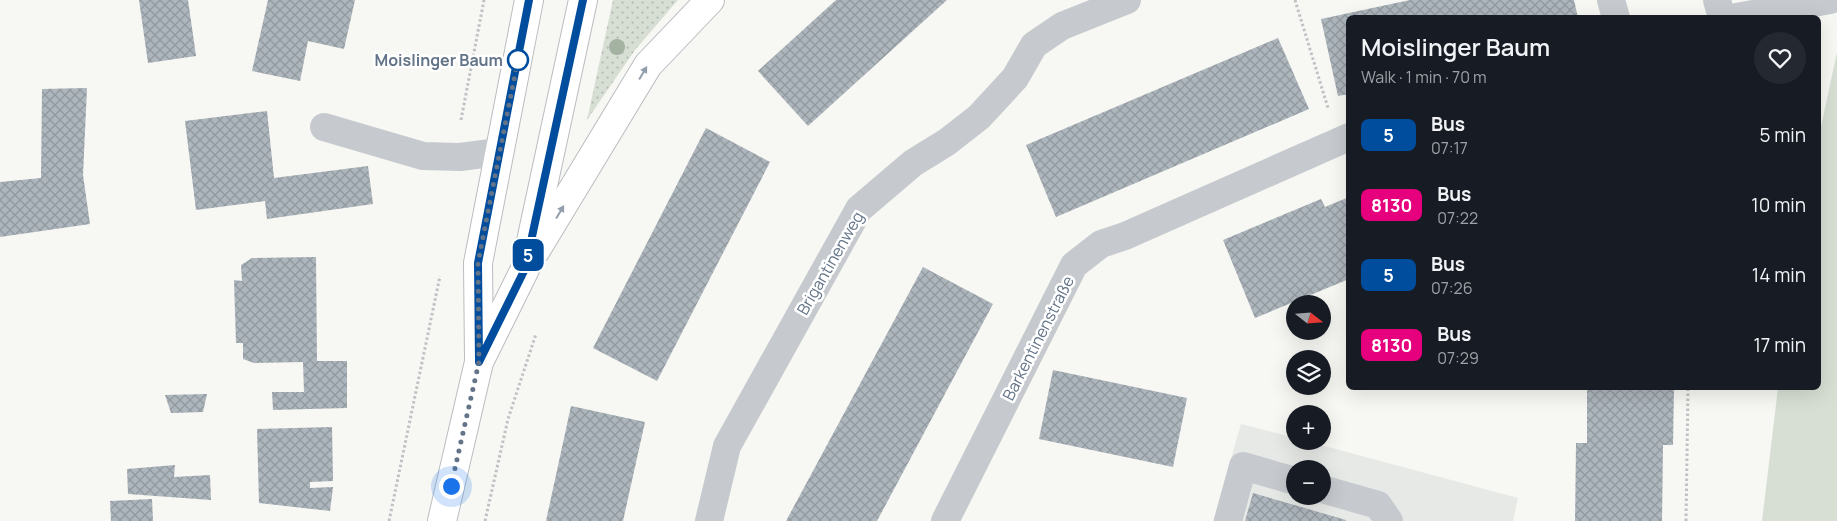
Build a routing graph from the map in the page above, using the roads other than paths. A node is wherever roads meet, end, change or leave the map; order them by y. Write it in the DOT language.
graph roads {
  1 [pos="529,0"];
  2 [pos="583,0"];
  3 [pos="710,0"];
  4 [pos="1127,0"];
  5 [pos="1611,0"];
  6 [pos="1717,0"];
  7 [pos="1830,0"];
  8 [pos="1615,15"];
  9 [pos="1721,15"];
  10 [pos="1748,15"];
  11 [pos="324,127"];
  12 [pos="1343,140"];
  13 [pos="499,152"];
  14 [pos="525,269"];
  15 [pos="479,362"];
  16 [pos="1286,478"];
  17 [pos="1331,492"];
  18 [pos="442,521"];
  19 [pos="709,521"];
  20 [pos="945,521"];
  21 [pos="1228,521"];
  22 [pos="1388,521"];
  1 -- 13 [label="main road"];
  2 -- 14 [label="main road"];
  14 -- 3 [label="main road, one-way"];
  4 -- 19 [label="street, Brigantinenweg"];
  5 -- 8 [label="street"];
  6 -- 9 [label="street"];
  7 -- 10 [label="street"];
  11 -- 13 [label="street"];
  12 -- 20 [label="street, Barkentinenstraße"];
  13 -- 15 [label="main road"];
  14 -- 15 [label="main road"];
  15 -- 18 [label="main road"];
  16 -- 21 [label="street"];
  17 -- 22 [label="street"];
}
